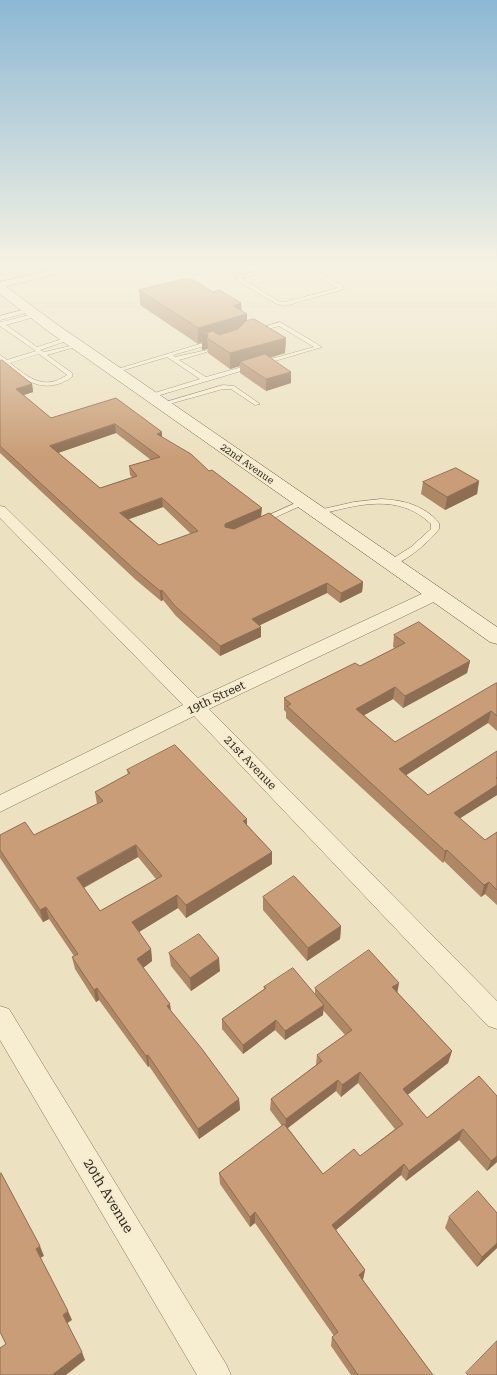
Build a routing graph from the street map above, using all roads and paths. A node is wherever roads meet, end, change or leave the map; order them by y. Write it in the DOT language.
graph roads {
  1 [pos="10,329"];
  2 [pos="55,329"];
  3 [pos="261,329"];
  4 [pos="289,329"];
  5 [pos="251,332"];
  6 [pos="221,339"];
  7 [pos="73,342"];
  8 [pos="205,351"];
  9 [pos="39,352"];
  10 [pos="168,355"];
  11 [pos="0,357"];
  12 [pos="175,359"];
  13 [pos="6,362"];
  14 [pos="114,371"];
  15 [pos="205,379"];
  16 [pos="156,400"];
  17 [pos="257,404"];
  18 [pos="302,503"];
  19 [pos="0,510"];
  20 [pos="317,513"];
  21 [pos="252,525"];
  22 [pos="390,564"];
  23 [pos="434,595"];
  24 [pos="497,637"];
  25 [pos="196,707"];
  26 [pos="0,804"];
  27 [pos="0,1017"];
  28 [pos="497,1018"];
  29 [pos="215,1375"];
  1 -- 9 [label="lane"];
  2 -- 7 [label="street, 22nd Avenue"];
  3 -- 5 [label="lane"];
  4 -- 15 [label="lane"];
  6 -- 10 [label="lane"];
  7 -- 9 [label="lane"];
  7 -- 9 [label="lane"];
  7 -- 14 [label="street, 22nd Avenue"];
  8 -- 12 [label="lane"];
  9 -- 13 [label="lane"];
  9 -- 13 [label="lane"];
  10 -- 12 [label="lane"];
  10 -- 14 [label="lane"];
  11 -- 13 [label="lane"];
  12 -- 15 [label="lane"];
  14 -- 16 [label="street, 22nd Avenue"];
  15 -- 16 [label="lane"];
  16 -- 17 [label="lane"];
  16 -- 18 [label="street, 22nd Avenue"];
  18 -- 20 [label="street, 22nd Avenue"];
  18 -- 21 [label="lane"];
  19 -- 25 [label="street, 21st Avenue"];
  20 -- 22 [label="street, 22nd Avenue"];
  20 -- 22 [label="lane"];
  22 -- 23 [label="street, 22nd Avenue"];
  23 -- 24 [label="street, 22nd Avenue"];
  23 -- 25 [label="street, 19th Street"];
  25 -- 26 [label="street, 19th Street"];
  25 -- 28 [label="street, 21st Avenue"];
  27 -- 29 [label="street, 20th Avenue"];
}
